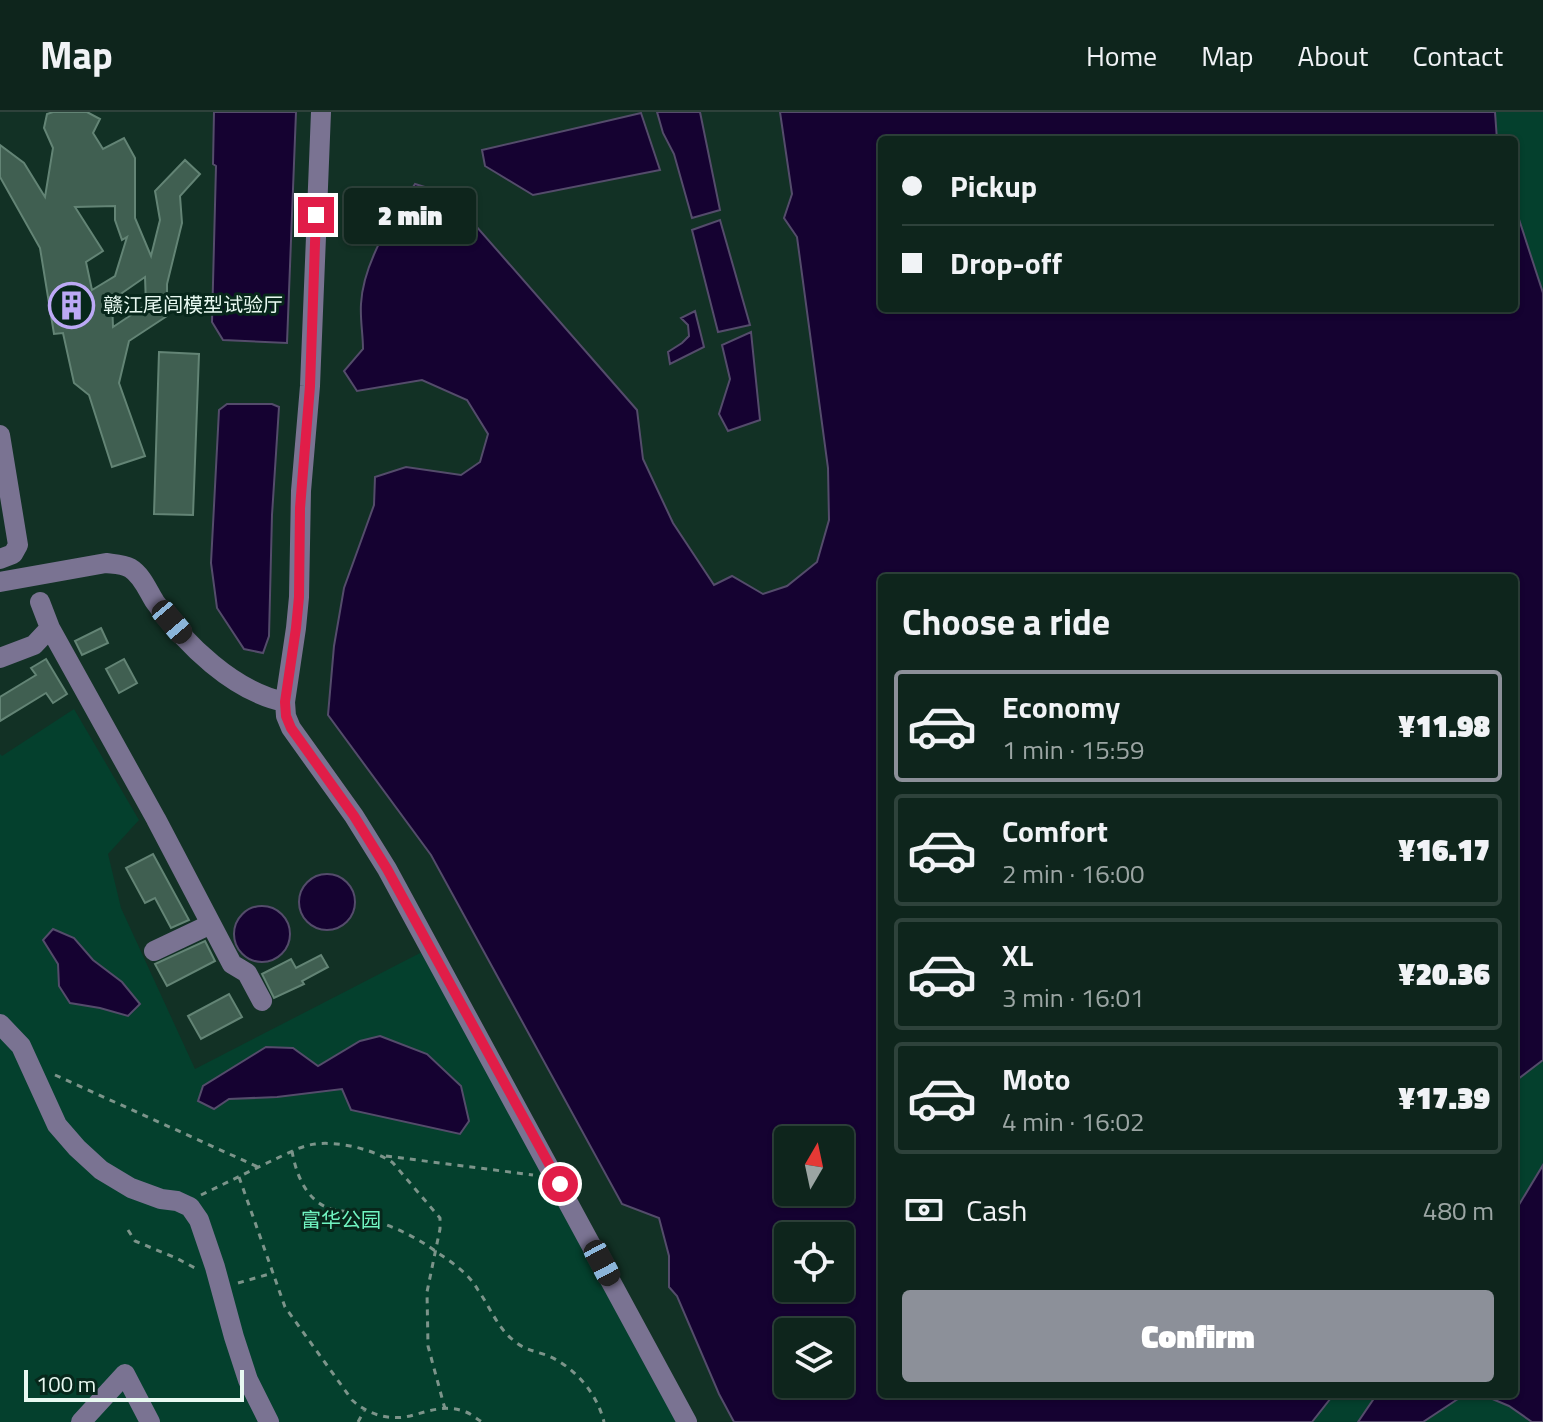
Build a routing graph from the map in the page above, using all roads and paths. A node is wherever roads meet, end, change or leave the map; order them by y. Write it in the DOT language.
graph roads {
  1 [pos="321,112"];
  2 [pos="0,435"];
  3 [pos="8,530"];
  4 [pos="0,559"];
  5 [pos="0,582"];
  6 [pos="40,602"];
  7 [pos="50,628"];
  8 [pos="0,658"];
  9 [pos="285,702"];
  10 [pos="211,924"];
  11 [pos="154,951"];
  12 [pos="262,1001"];
  13 [pos="0,1024"];
  14 [pos="29,1064"];
  15 [pos="292,1151"];
  16 [pos="383,1155"];
  17 [pos="258,1167"];
  18 [pos="239,1177"];
  19 [pos="557,1178"];
  20 [pos="183,1204"];
  21 [pos="128,1230"];
  22 [pos="436,1251"];
  23 [pos="273,1273"];
  24 [pos="220,1284"];
  25 [pos="445,1409"];
  26 [pos="364,1411"];
  27 [pos="81,1422"];
  28 [pos="150,1422"];
  29 [pos="269,1422"];
  30 [pos="358,1422"];
  31 [pos="482,1422"];
  32 [pos="604,1422"];
  33 [pos="687,1422"];
  1 -- 9 [label="street"];
  2 -- 3 [label="street"];
  3 -- 4 [label="street"];
  5 -- 9 [label="street"];
  6 -- 7 [label="street"];
  7 -- 8 [label="street"];
  7 -- 10 [label="street"];
  9 -- 19 [label="street"];
  10 -- 11 [label="street"];
  10 -- 12 [label="street"];
  13 -- 14 [label="street"];
  14 -- 17 [label="path"];
  14 -- 20 [label="street"];
  15 -- 16 [label="path"];
  15 -- 17 [label="path"];
  15 -- 22 [label="path"];
  16 -- 19 [label="path"];
  16 -- 22 [label="path"];
  17 -- 18 [label="path"];
  18 -- 20 [label="path"];
  18 -- 23 [label="path"];
  19 -- 33 [label="street"];
  20 -- 24 [label="street"];
  21 -- 24 [label="path"];
  22 -- 25 [label="path"];
  22 -- 32 [label="path"];
  23 -- 24 [label="path"];
  23 -- 26 [label="path"];
  24 -- 29 [label="street"];
  25 -- 26 [label="path"];
  25 -- 31 [label="path"];
  26 -- 30 [label="path"];
  27 -- 28 [label="street"];
}
